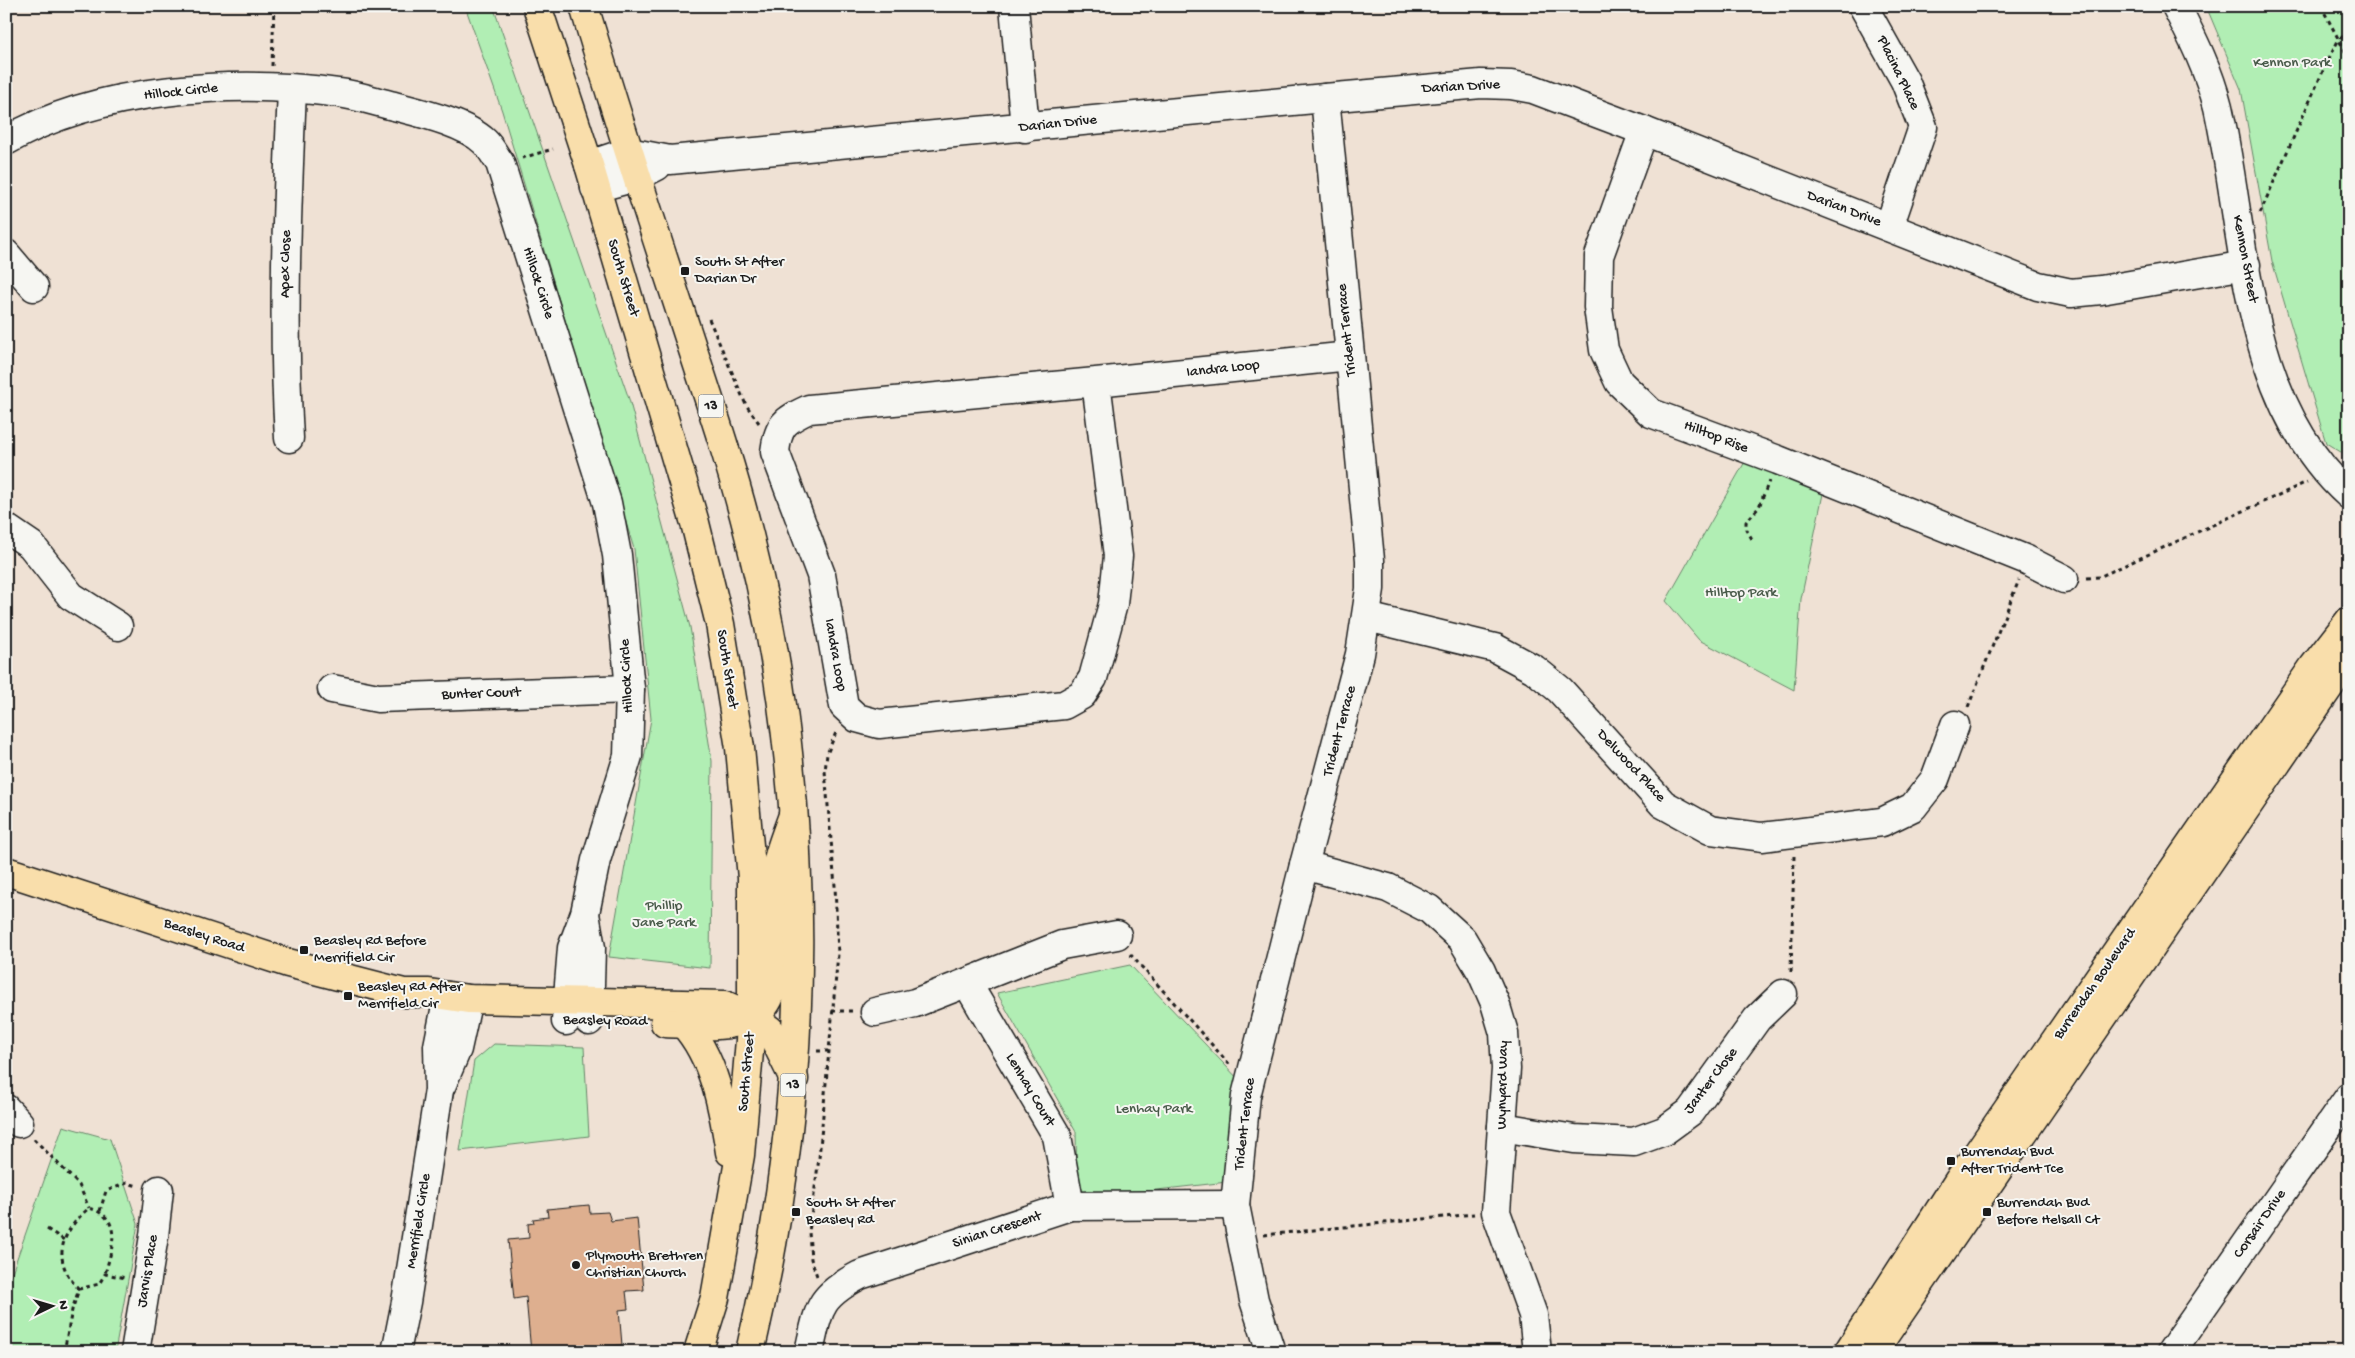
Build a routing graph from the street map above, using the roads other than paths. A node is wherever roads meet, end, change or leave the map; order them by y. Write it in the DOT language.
graph roads {
  1 [pos="537,6"];
  2 [pos="584,6"];
  3 [pos="1014,6"];
  4 [pos="1864,6"];
  5 [pos="2176,6"];
  6 [pos="281,89"];
  7 [pos="1325,98"];
  8 [pos="1025,128"];
  9 [pos="1644,131"];
  10 [pos="6,141"];
  11 [pos="632,165"];
  12 [pos="592,177"];
  13 [pos="1889,227"];
  14 [pos="6,254"];
  15 [pos="2246,265"];
  16 [pos="34,287"];
  17 [pos="1350,356"];
  18 [pos="1096,382"];
  19 [pos="289,438"];
  20 [pos="2349,495"];
  21 [pos="6,528"];
  22 [pos="2064,579"];
  23 [pos="1367,617"];
  24 [pos="2349,621"];
  25 [pos="118,626"];
  26 [pos="2349,658"];
  27 [pos="332,689"];
  28 [pos="630,689"];
  29 [pos="1955,725"];
  30 [pos="793,815"];
  31 [pos="1304,865"];
  32 [pos="6,871"];
  33 [pos="1117,935"];
  34 [pos="967,983"];
  35 [pos="1783,994"];
  36 [pos="456,1006"];
  37 [pos="578,1011"];
  38 [pos="876,1012"];
  39 [pos="752,1017"];
  40 [pos="682,1024"];
  41 [pos="794,1079"];
  42 [pos="2349,1097"];
  43 [pos="1502,1127"];
  44 [pos="735,1185"];
  45 [pos="159,1190"];
  46 [pos="1235,1205"];
  47 [pos="1070,1206"];
  48 [pos="135,1352"];
  49 [pos="396,1352"];
  50 [pos="698,1352"];
  51 [pos="750,1352"];
  52 [pos="809,1352"];
  53 [pos="1271,1352"];
  54 [pos="1537,1352"];
  55 [pos="1848,1352"];
  56 [pos="1873,1352"];
  57 [pos="2171,1352"];
  1 -- 12 [label="main road, South Street"];
  2 -- 11 [label="main road, 13"];
  3 -- 8 [label="street"];
  4 -- 13 [label="street, Placina Place"];
  5 -- 15 [label="street, Kennon Street"];
  6 -- 10 [label="street, Hillock Circle"];
  6 -- 19 [label="street, Apex Close"];
  6 -- 28 [label="street, Hillock Circle"];
  7 -- 8 [label="street, Darian Drive"];
  7 -- 9 [label="street, Darian Drive"];
  7 -- 17 [label="street, Trident Terrace"];
  8 -- 11 [label="street, Darian Drive"];
  9 -- 13 [label="street, Darian Drive"];
  9 -- 22 [label="street, Hilltop Rise"];
  11 -- 12 [label="street, Darian Drive"];
  11 -- 30 [label="main road, 13"];
  12 -- 39 [label="main road, South Street"];
  13 -- 15 [label="street, Darian Drive"];
  14 -- 16 [label="street"];
  15 -- 20 [label="street, Kennon Street"];
  17 -- 18 [label="street, Iandra Loop"];
  17 -- 23 [label="street, Trident Terrace"];
  18 -- 18 [label="street, Iandra Loop"];
  21 -- 25 [label="street"];
  23 -- 29 [label="street, Delwood Place"];
  23 -- 31 [label="street, Trident Terrace"];
  24 -- 55 [label="main road, Burrendah Boulevard"];
  26 -- 56 [label="main road, Burrendah Boulevard"];
  27 -- 28 [label="street, Bunter Court"];
  28 -- 37 [label="street, Hillock Circle"];
  30 -- 39 [label="main road"];
  30 -- 41 [label="main road, 13"];
  31 -- 43 [label="street, Wynyard Way"];
  31 -- 46 [label="street, Trident Terrace"];
  32 -- 36 [label="main road, Beasley Road"];
  33 -- 34 [label="street"];
  34 -- 38 [label="street"];
  34 -- 47 [label="street, Lenhay Court"];
  35 -- 43 [label="street, Janter Close"];
  36 -- 37 [label="main road, Beasley Road"];
  36 -- 49 [label="street, Merrifield Circle"];
  37 -- 39 [label="main road, Beasley Road"];
  37 -- 40 [label="main road, Beasley Road"];
  39 -- 40 [label="main road, Beasley Road"];
  39 -- 41 [label="main road, Beasley Road"];
  39 -- 44 [label="main road, South Street"];
  40 -- 44 [label="main road"];
  41 -- 51 [label="main road, 13"];
  42 -- 57 [label="street, Corsair Drive"];
  43 -- 54 [label="street, Wynyard Way"];
  44 -- 50 [label="main road, South Street"];
  45 -- 48 [label="street, Jarvis Place"];
  46 -- 47 [label="street, Sinian Crescent"];
  46 -- 53 [label="street, Trident Terrace"];
  47 -- 52 [label="street, Sinian Crescent"];
}
